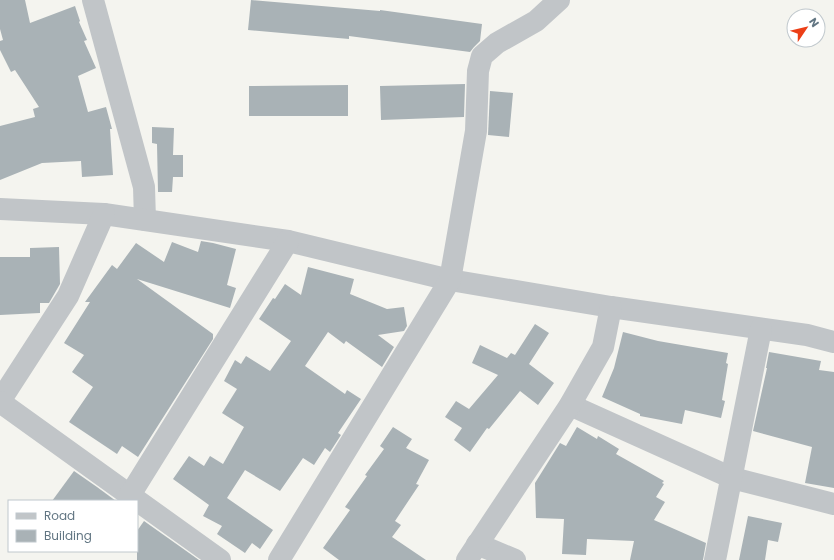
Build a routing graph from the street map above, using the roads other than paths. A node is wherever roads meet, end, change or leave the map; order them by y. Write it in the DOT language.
graph roads {
  1 [pos="93,0"];
  2 [pos="559,0"];
  3 [pos="0,209"];
  4 [pos="104,214"];
  5 [pos="145,220"];
  6 [pos="288,240"];
  7 [pos="450,280"];
  8 [pos="611,307"];
  9 [pos="761,329"];
  10 [pos="834,342"];
  11 [pos="0,402"];
  12 [pos="570,405"];
  13 [pos="732,478"];
  14 [pos="130,495"];
  15 [pos="137,500"];
  16 [pos="138,501"];
  17 [pos="834,504"];
  18 [pos="472,552"];
  19 [pos="220,560"];
  20 [pos="278,560"];
  21 [pos="515,560"];
  22 [pos="715,560"];
  1 -- 5 [label="street"];
  2 -- 7 [label="street"];
  3 -- 4 [label="street"];
  4 -- 5 [label="street"];
  4 -- 11 [label="street"];
  5 -- 6 [label="street"];
  6 -- 7 [label="street"];
  6 -- 14 [label="street"];
  7 -- 8 [label="street"];
  7 -- 20 [label="street"];
  8 -- 9 [label="street"];
  8 -- 12 [label="street"];
  9 -- 10 [label="street"];
  9 -- 13 [label="street"];
  11 -- 14 [label="street"];
  12 -- 13 [label="street"];
  12 -- 18 [label="street"];
  13 -- 17 [label="street"];
  13 -- 22 [label="street"];
  14 -- 15 [label="street"];
  16 -- 19 [label="street"];
  18 -- 21 [label="street"];
}
